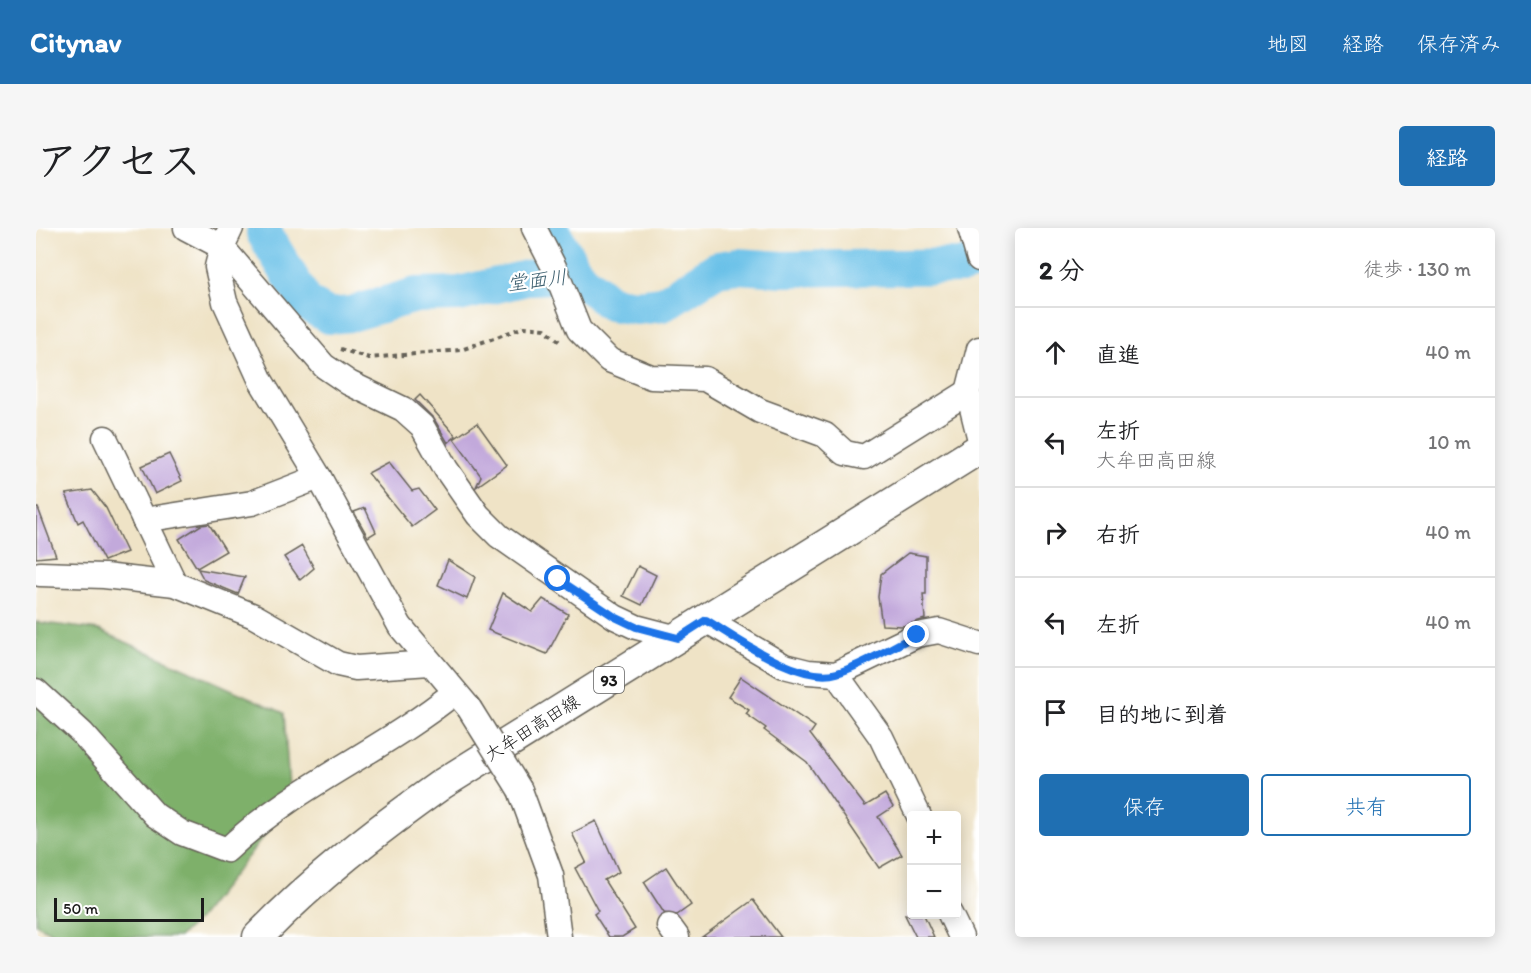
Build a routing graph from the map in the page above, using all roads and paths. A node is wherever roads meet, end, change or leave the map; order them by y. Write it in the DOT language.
graph roads {
  1 [pos="186,228"];
  2 [pos="534,228"];
  3 [pos="970,228"];
  4 [pos="226,237"];
  5 [pos="979,258"];
  6 [pos="562,344"];
  7 [pos="338,348"];
  8 [pos="979,349"];
  9 [pos="968,392"];
  10 [pos="979,436"];
  11 [pos="105,438"];
  12 [pos="979,449"];
  13 [pos="319,477"];
  14 [pos="144,520"];
  15 [pos="40,574"];
  16 [pos="175,584"];
  17 [pos="706,620"];
  18 [pos="678,638"];
  19 [pos="979,644"];
  20 [pos="430,663"];
  21 [pos="836,674"];
  22 [pos="36,692"];
  23 [pos="462,700"];
  24 [pos="917,811"];
  25 [pos="952,919"];
  26 [pos="258,937"];
  27 [pos="559,937"];
  28 [pos="961,937"];
  1 -- 4 [label="street"];
  2 -- 9 [label="street"];
  3 -- 5 [label="street"];
  4 -- 13 [label="street"];
  4 -- 18 [label="street"];
  6 -- 7 [label="path"];
  8 -- 9 [label="street"];
  9 -- 10 [label="street"];
  11 -- 14 [label="street"];
  12 -- 17 [label="main road, 大牟田高田線 / 93"];
  13 -- 14 [label="street"];
  13 -- 20 [label="street"];
  14 -- 16 [label="street"];
  15 -- 16 [label="street"];
  16 -- 20 [label="street"];
  17 -- 18 [label="main road, 大牟田高田線 / 93"];
  17 -- 21 [label="street"];
  18 -- 26 [label="main road, 大牟田高田線 / 93"];
  19 -- 21 [label="street"];
  20 -- 23 [label="street"];
  21 -- 24 [label="street"];
  22 -- 23 [label="street"];
  23 -- 27 [label="street, bridge"];
  25 -- 28 [label="street"];
}
